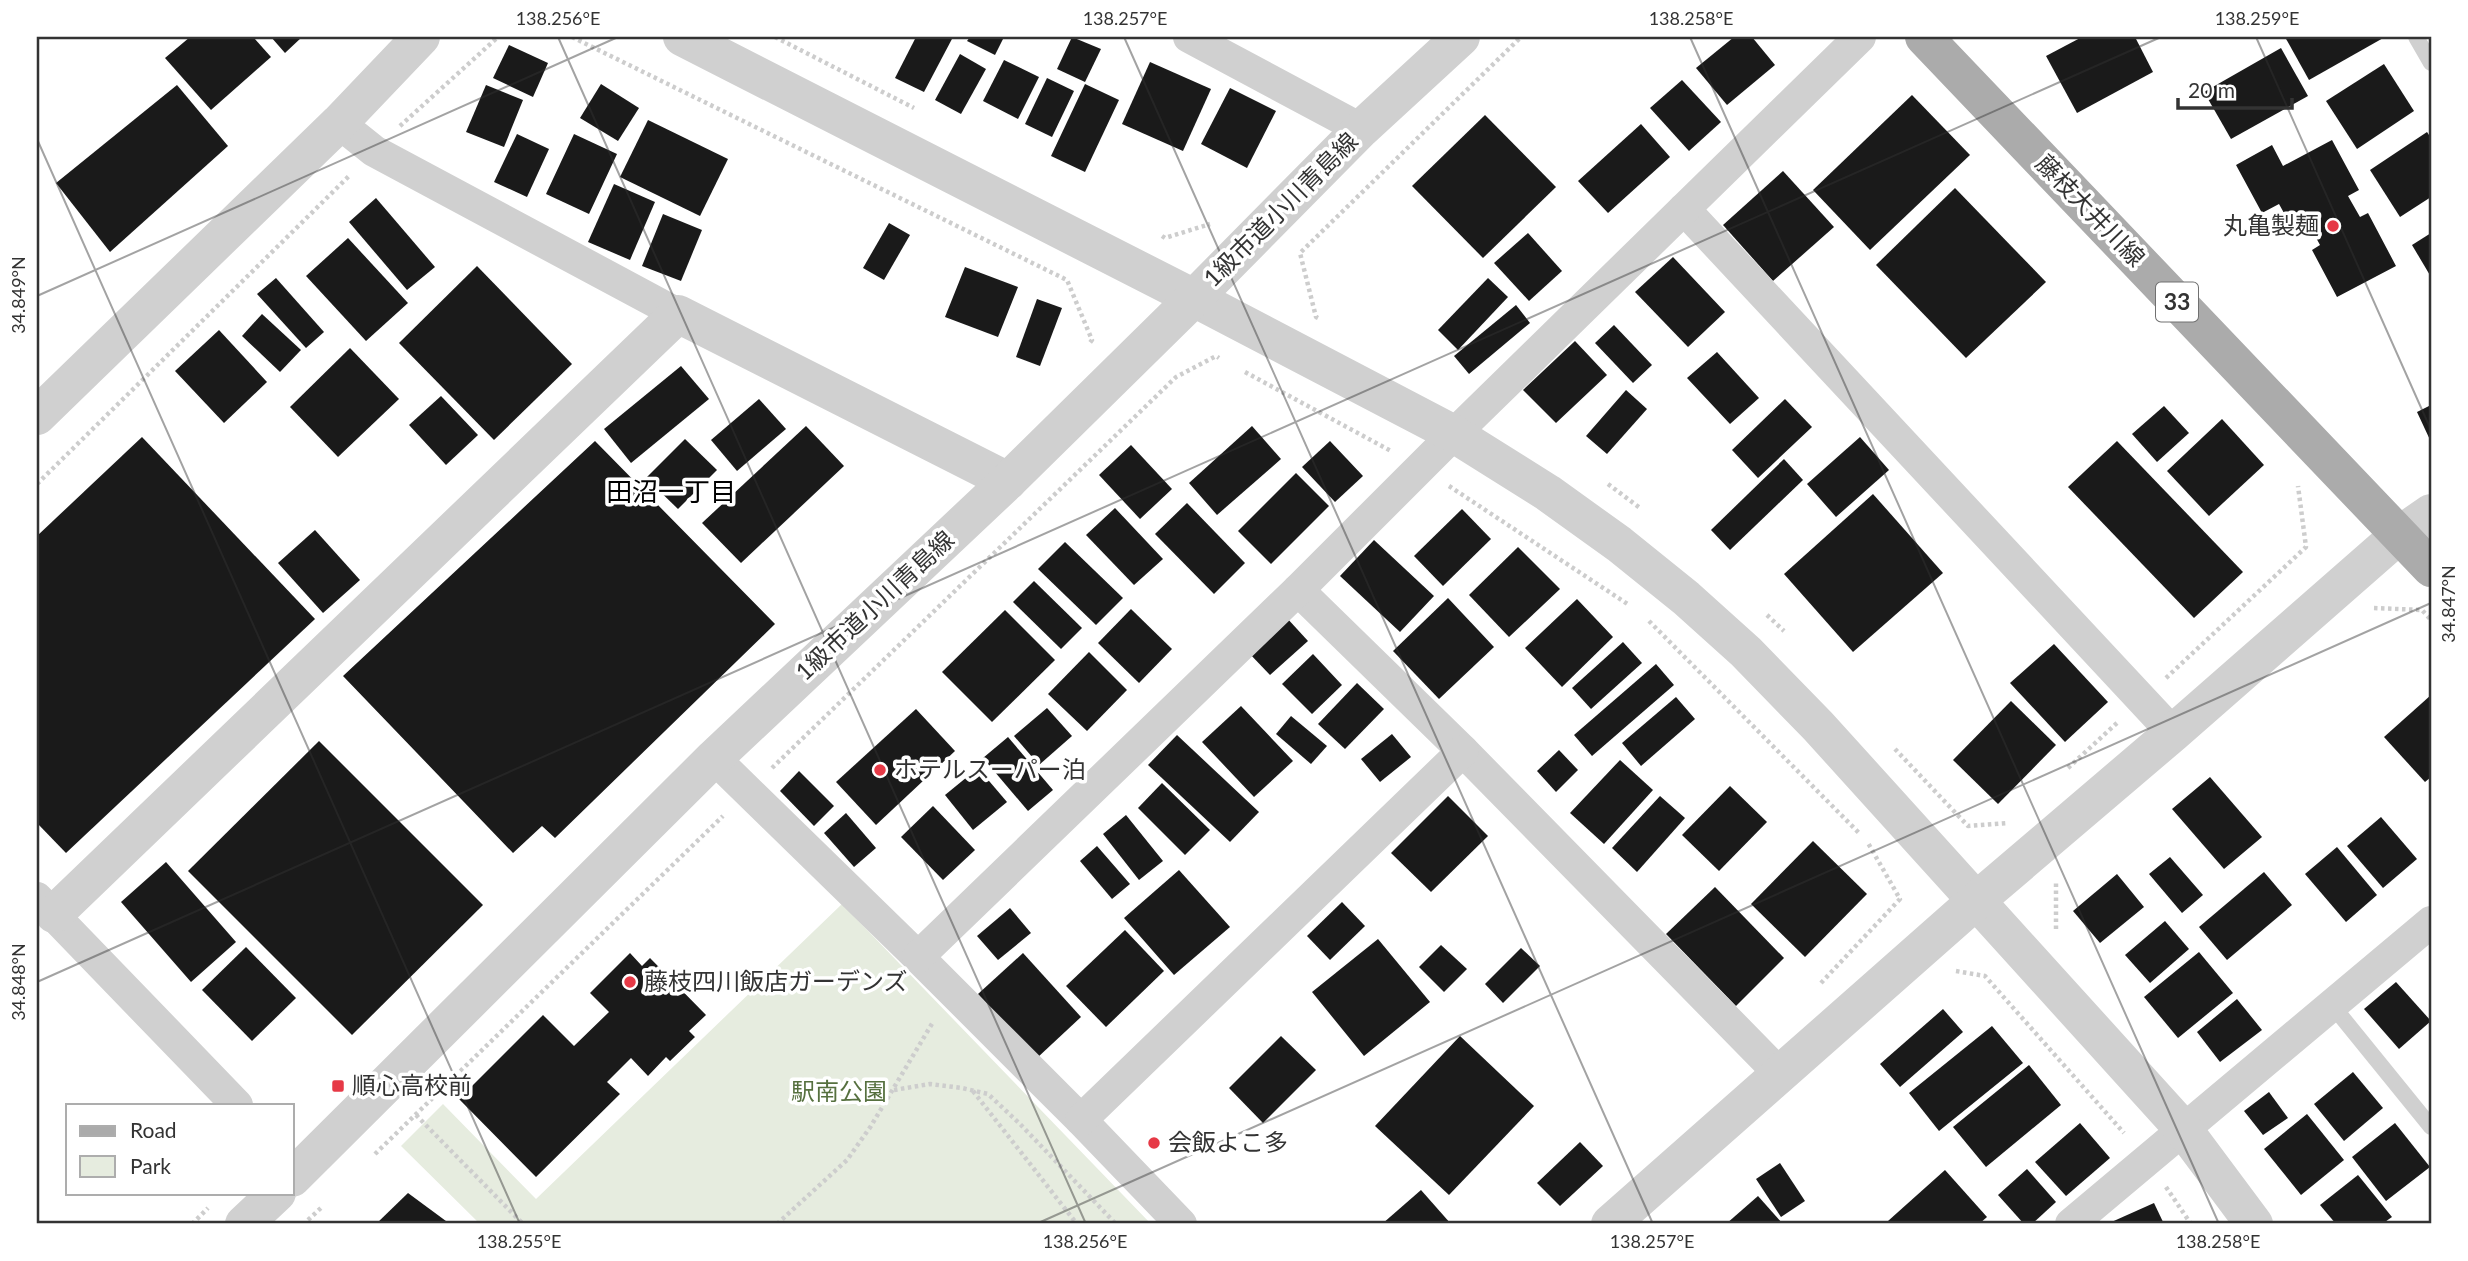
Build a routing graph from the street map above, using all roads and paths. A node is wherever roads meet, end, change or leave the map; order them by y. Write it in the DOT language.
graph roads {
  1 [pos="421,37"];
  2 [pos="498,37"];
  3 [pos="572,37"];
  4 [pos="682,37"];
  5 [pos="775,37"];
  6 [pos="1189,37"];
  7 [pos="1461,37"];
  8 [pos="1521,37"];
  9 [pos="1860,37"];
  10 [pos="2416,37"];
  11 [pos="1928,38"];
  12 [pos="2431,63"];
  13 [pos="921,112"];
  14 [pos="339,123"];
  15 [pos="1361,129"];
  16 [pos="374,151"];
  17 [pos="1684,209"];
  18 [pos="1222,220"];
  19 [pos="1153,231"];
  20 [pos="1194,298"];
  21 [pos="678,314"];
  22 [pos="1328,323"];
  23 [pos="1083,350"];
  24 [pos="1228,363"];
  25 [pos="1240,369"];
  26 [pos="37,416"];
  27 [pos="1454,434"];
  28 [pos="1421,467"];
  29 [pos="2297,475"];
  30 [pos="1007,481"];
  31 [pos="1605,483"];
  32 [pos="37,484"];
  33 [pos="2431,513"];
  34 [pos="1648,515"];
  35 [pos="2399,535"];
  36 [pos="2431,568"];
  37 [pos="1298,590"];
  38 [pos="1629,605"];
  39 [pos="2363,608"];
  40 [pos="1764,612"];
  41 [pos="1641,613"];
  42 [pos="2431,620"];
  43 [pos="1793,641"];
  44 [pos="2142,700"];
  45 [pos="2173,733"];
  46 [pos="1894,748"];
  47 [pos="1463,751"];
  48 [pos="714,758"];
  49 [pos="2065,770"];
  50 [pos="748,792"];
  51 [pos="2017,815"];
  52 [pos="2056,881"];
  53 [pos="1977,900"];
  54 [pos="45,906"];
  55 [pos="2431,922"];
  56 [pos="2056,939"];
  57 [pos="918,957"];
  58 [pos="1955,971"];
  59 [pos="951,990"];
  60 [pos="1814,990"];
  61 [pos="2332,1005"];
  62 [pos="1780,1074"];
  63 [pos="893,1090"];
  64 [pos="973,1090"];
  65 [pos="236,1104"];
  66 [pos="416,1115"];
  67 [pos="1081,1120"];
  68 [pos="2431,1127"];
  69 [pos="2184,1129"];
  70 [pos="369,1160"];
  71 [pos="2148,1160"];
  72 [pos="294,1172"];
  73 [pos="273,1194"];
  74 [pos="322,1206"];
  75 [pos="244,1224"];
  76 [pos="304,1224"];
  77 [pos="523,1224"];
  78 [pos="777,1224"];
  79 [pos="1077,1224"];
  80 [pos="1116,1224"];
  81 [pos="1181,1224"];
  82 [pos="1610,1224"];
  83 [pos="2071,1224"];
  84 [pos="2191,1224"];
  85 [pos="2254,1224"];
  1 -- 14 [label="street"];
  2 -- 16 [label="path"];
  3 -- 23 [label="path"];
  4 -- 20 [label="street"];
  5 -- 13 [label="path"];
  6 -- 15 [label="street"];
  7 -- 15 [label="street, 1級市道小川青島線"];
  8 -- 22 [label="path"];
  9 -- 17 [label="street"];
  10 -- 12 [label="lane"];
  11 -- 35 [label="main road, 藤枝大井川線 / 33"];
  14 -- 16 [label="street"];
  14 -- 26 [label="street"];
  15 -- 20 [label="street, 1級市道小川青島線"];
  16 -- 21 [label="street"];
  16 -- 32 [label="path"];
  17 -- 27 [label="street"];
  17 -- 44 [label="street"];
  18 -- 19 [label="path"];
  20 -- 27 [label="street"];
  20 -- 30 [label="street, 1級市道小川青島線"];
  21 -- 30 [label="street"];
  21 -- 54 [label="street"];
  24 -- 50 [label="path"];
  25 -- 28 [label="path"];
  27 -- 28 [label="street"];
  27 -- 53 [label="street"];
  28 -- 37 [label="street"];
  28 -- 38 [label="path"];
  29 -- 44 [label="path"];
  30 -- 48 [label="street, 1級市道小川青島線"];
  31 -- 34 [label="path"];
  33 -- 35 [label="street"];
  35 -- 36 [label="main road, 藤枝大井川線 / 33"];
  35 -- 45 [label="street"];
  37 -- 47 [label="street"];
  37 -- 57 [label="street"];
  39 -- 42 [label="path"];
  40 -- 43 [label="path"];
  41 -- 60 [label="path"];
  44 -- 45 [label="street"];
  44 -- 49 [label="path"];
  45 -- 53 [label="street"];
  46 -- 51 [label="path"];
  47 -- 62 [label="street"];
  47 -- 67 [label="street"];
  48 -- 50 [label="street"];
  48 -- 72 [label="street, 1級市道小川青島線"];
  50 -- 57 [label="street"];
  50 -- 66 [label="path"];
  52 -- 56 [label="path"];
  53 -- 62 [label="street"];
  53 -- 69 [label="street"];
  54 -- 65 [label="street"];
  55 -- 61 [label="street"];
  57 -- 59 [label="street"];
  58 -- 71 [label="path"];
  59 -- 63 [label="path"];
  59 -- 67 [label="street"];
  61 -- 68 [label="lane"];
  61 -- 69 [label="street"];
  62 -- 82 [label="street"];
  63 -- 64 [label="path"];
  63 -- 78 [label="path"];
  64 -- 79 [label="path"];
  64 -- 80 [label="path"];
  66 -- 70 [label="path"];
  66 -- 77 [label="path"];
  67 -- 81 [label="street"];
  69 -- 71 [label="street"];
  69 -- 85 [label="street"];
  71 -- 83 [label="street"];
  71 -- 84 [label="path"];
  73 -- 75 [label="street, 1級市道小川青島線"];
  74 -- 76 [label="path"];
}
